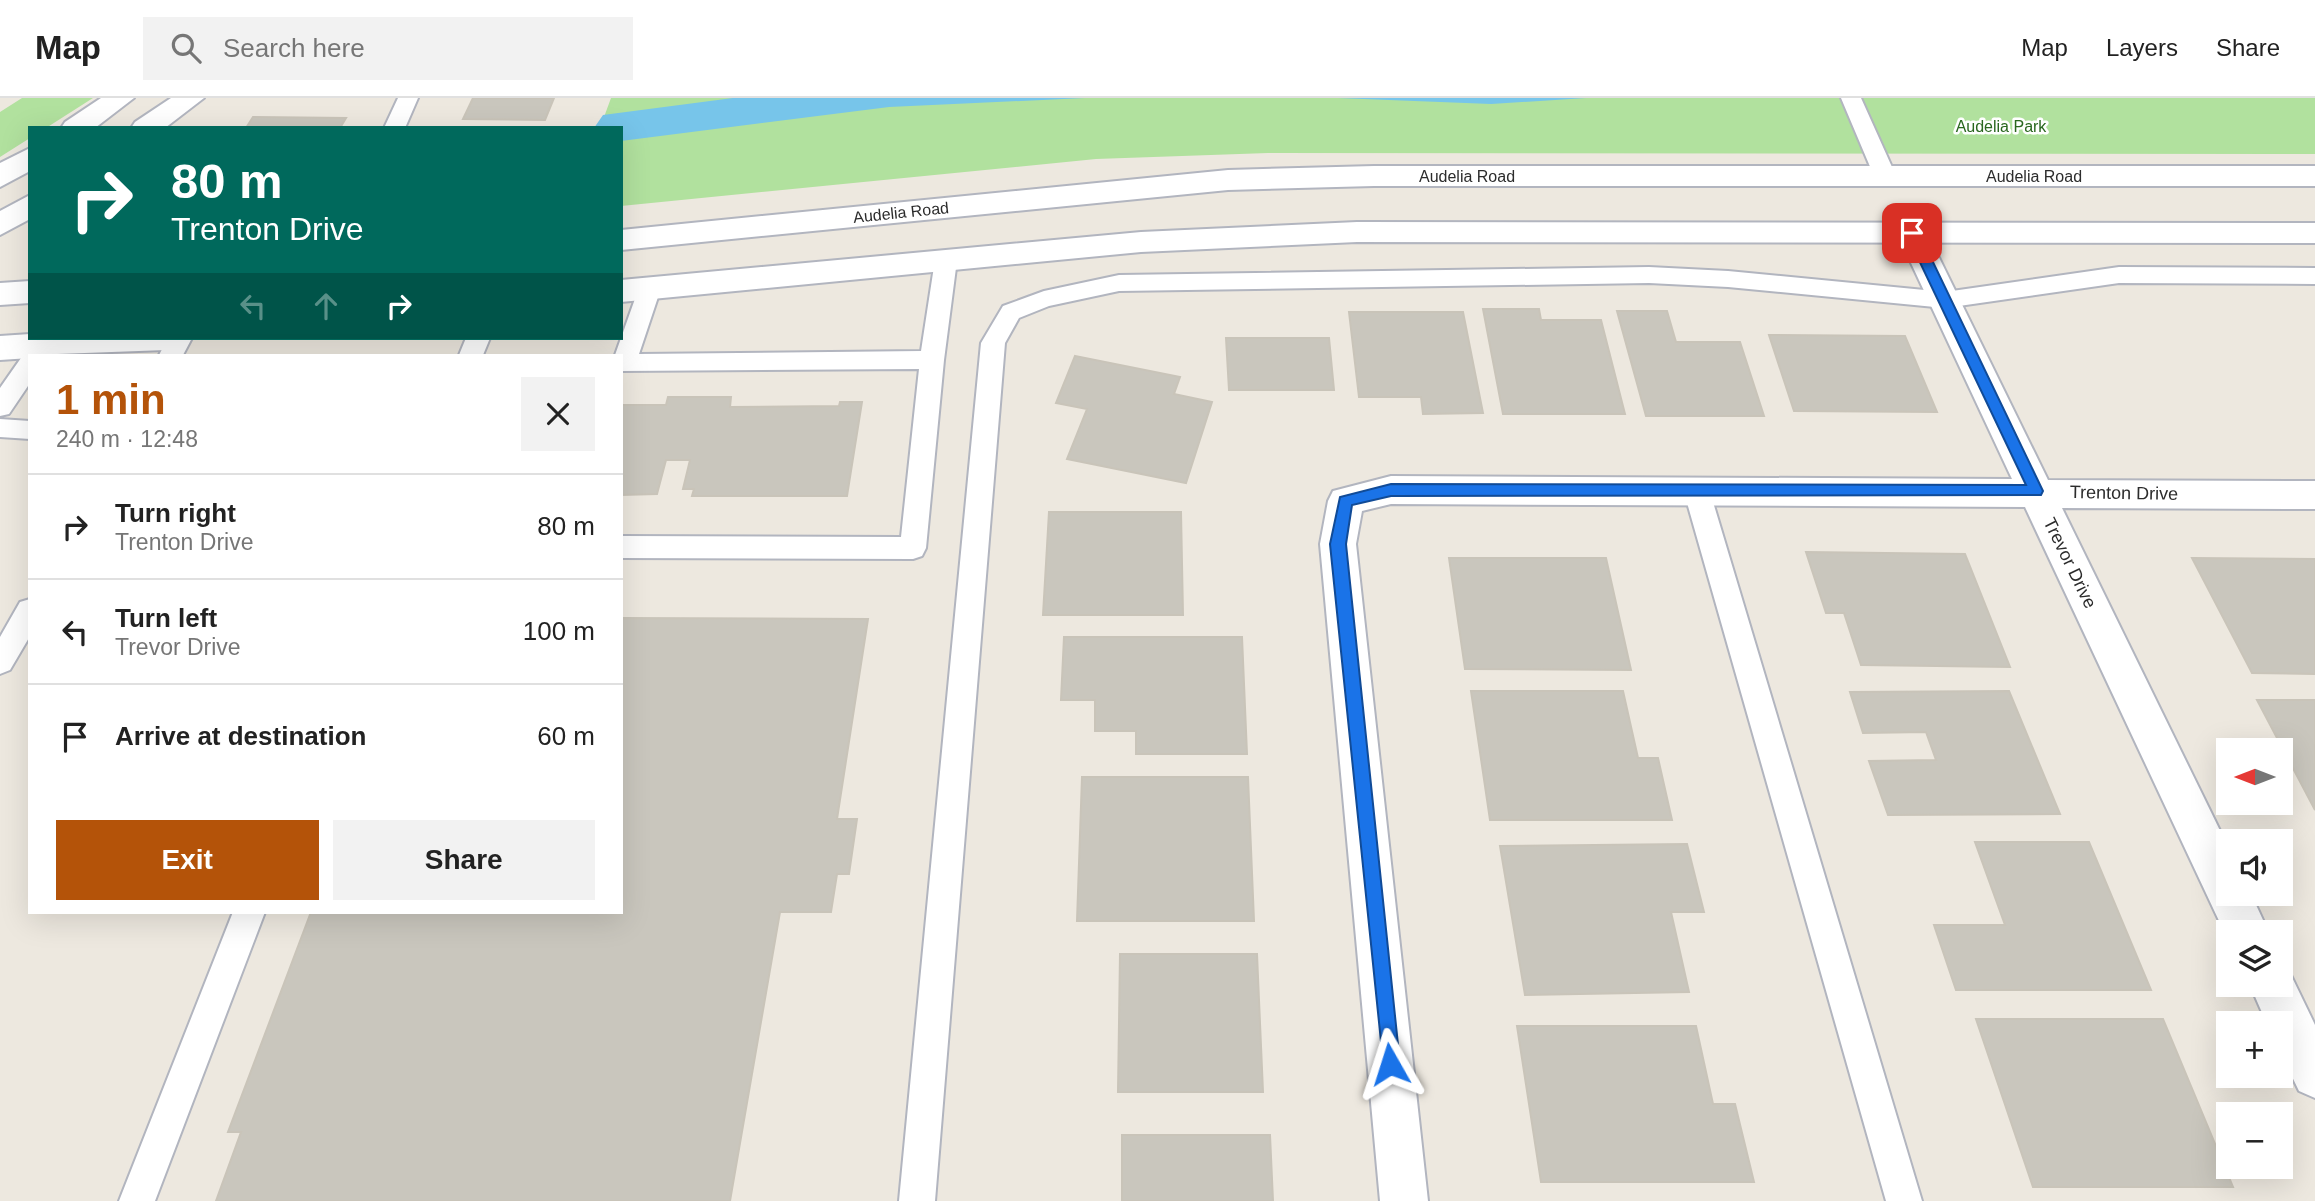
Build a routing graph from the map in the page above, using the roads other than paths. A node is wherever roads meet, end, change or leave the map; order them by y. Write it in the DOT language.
graph roads {
  1 [pos="120,98"];
  2 [pos="190,98"];
  3 [pos="408,98"];
  4 [pos="1852,98"];
  5 [pos="78,126"];
  6 [pos="148,126"];
  7 [pos="395,126"];
  8 [pos="28,158"];
  9 [pos="1885,176"];
  10 [pos="2315,176"];
  11 [pos="0,177"];
  12 [pos="28,206"];
  13 [pos="947,208"];
  14 [pos="0,225"];
  15 [pos="1912,233"];
  16 [pos="2315,233"];
  17 [pos="623,240"];
  18 [pos="946,260"];
  19 [pos="2315,276"];
  20 [pos="635,290"];
  21 [pos="28,292"];
  22 [pos="0,293"];
  23 [pos="1945,300"];
  24 [pos="151,340"];
  25 [pos="0,348"];
  26 [pos="31,354"];
  27 [pos="44,354"];
  28 [pos="932,360"];
  29 [pos="28,367"];
  30 [pos="0,407"];
  31 [pos="0,428"];
  32 [pos="28,430"];
  33 [pos="2036,491"];
  34 [pos="1697,492"];
  35 [pos="2315,495"];
  36 [pos="623,547"];
  37 [pos="28,613"];
  38 [pos="0,662"];
  39 [pos="2216,869"];
  40 [pos="249,914"];
  41 [pos="2278,997"];
  42 [pos="2315,1075"];
  43 [pos="137,1201"];
  44 [pos="917,1201"];
  45 [pos="1404,1201"];
  46 [pos="1904,1201"];
  1 -- 5 [label="main road"];
  2 -- 6 [label="main road"];
  3 -- 7 [label="lane"];
  4 -- 9 [label="lane"];
  8 -- 11 [label="main road"];
  9 -- 10 [label="main road, Audelia Road"];
  9 -- 13 [label="main road, Audelia Road"];
  9 -- 15 [label="main road, Trevor Drive"];
  12 -- 14 [label="main road"];
  13 -- 17 [label="main road, Audelia Road"];
  13 -- 18 [label="main road"];
  15 -- 16 [label="main road"];
  15 -- 18 [label="main road"];
  15 -- 23 [label="main road, Trevor Drive"];
  18 -- 20 [label="main road"];
  18 -- 28 [label="lane"];
  19 -- 23 [label="lane"];
  20 -- 28 [label="lane"];
  21 -- 22 [label="main road"];
  23 -- 33 [label="main road, Trevor Drive"];
  23 -- 44 [label="lane"];
  24 -- 27 [label="main road"];
  25 -- 26 [label="main road"];
  28 -- 36 [label="lane"];
  29 -- 30 [label="lane"];
  31 -- 32 [label="lane"];
  33 -- 34 [label="main road, Trenton Drive"];
  33 -- 35 [label="main road, Trenton Drive"];
  33 -- 39 [label="main road, Trevor Drive"];
  34 -- 45 [label="main road, Trenton Drive"];
  34 -- 46 [label="lane"];
  37 -- 38 [label="lane"];
  40 -- 43 [label="lane"];
  41 -- 42 [label="main road"];
}
